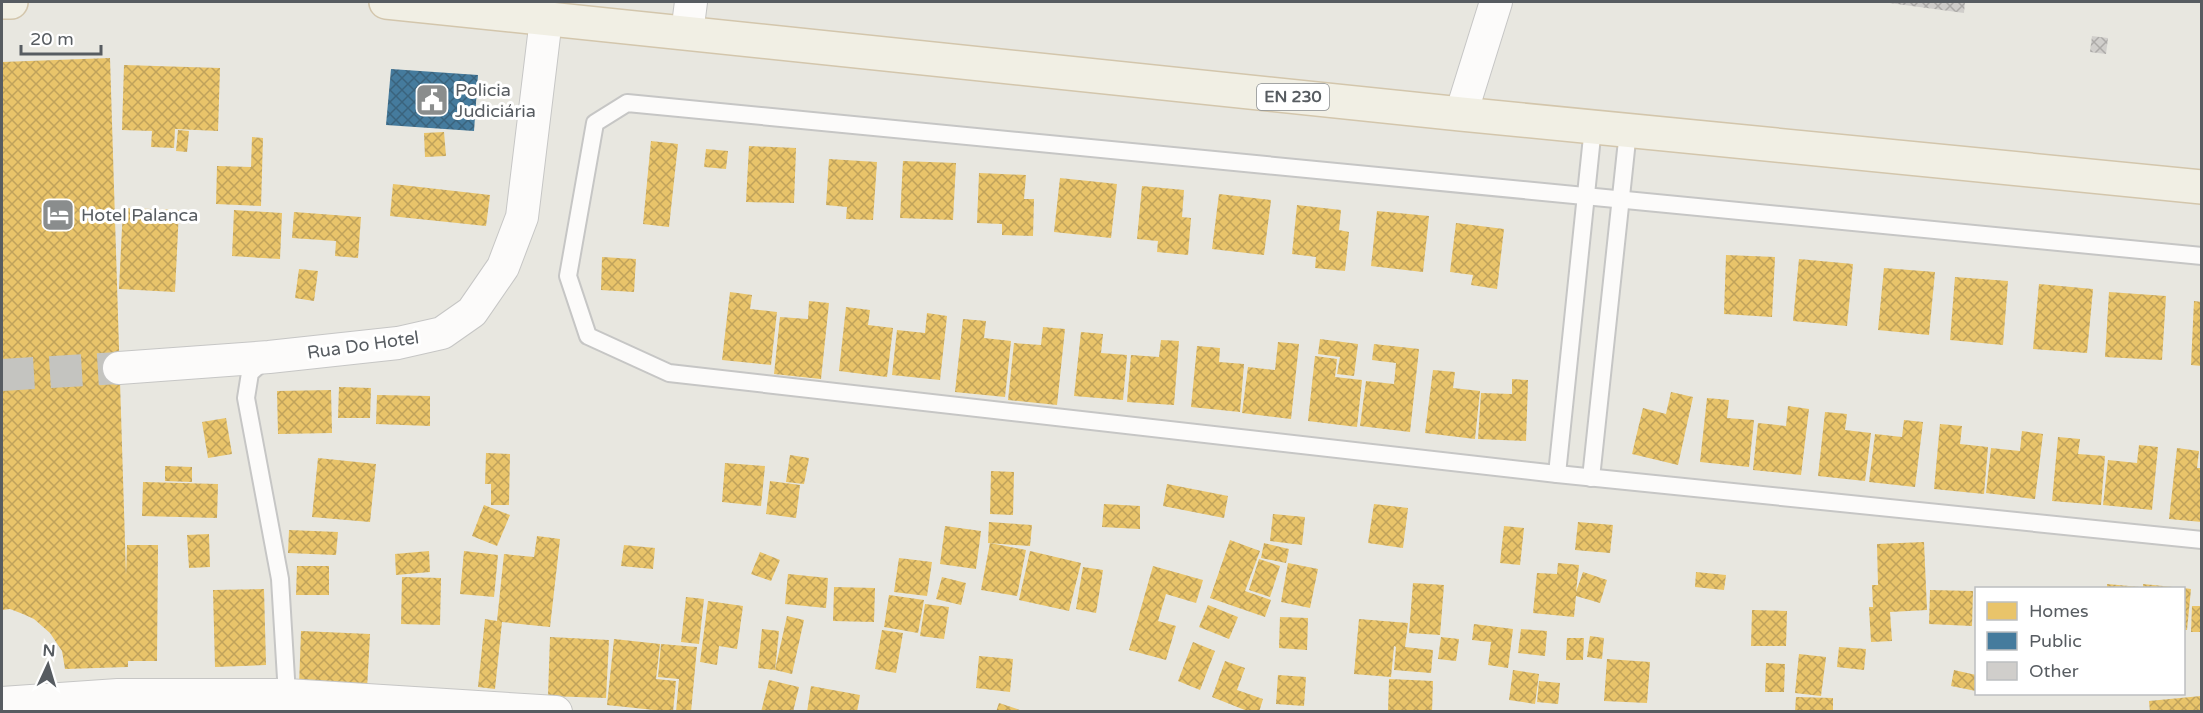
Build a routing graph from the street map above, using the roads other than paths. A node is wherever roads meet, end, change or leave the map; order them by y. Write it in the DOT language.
graph roads {
  1 [pos="2,2"];
  2 [pos="11,2"];
  3 [pos="386,2"];
  4 [pos="1496,2"];
  5 [pos="689,17"];
  6 [pos="546,19"];
  7 [pos="1461,114"];
  8 [pos="1593,127"];
  9 [pos="1628,130"];
  10 [pos="2202,187"];
  11 [pos="1586,196"];
  12 [pos="1621,200"];
  13 [pos="2202,256"];
  14 [pos="269,357"];
  15 [pos="119,368"];
  16 [pos="1557,474"];
  17 [pos="1591,478"];
  18 [pos="2202,540"];
  19 [pos="287,695"];
  20 [pos="2,703"];
  21 [pos="556,711"];
  1 -- 2 [label="main road"];
  3 -- 6 [label="main road, EN 230"];
  4 -- 7 [label="street"];
  5 -- 6 [label="main road, EN 230"];
  5 -- 7 [label="main road, EN 230"];
  6 -- 14 [label="street, Rua Do Hotel"];
  7 -- 8 [label="main road, EN 230"];
  8 -- 9 [label="main road, EN 230"];
  8 -- 11 [label="lane"];
  9 -- 10 [label="main road, EN 230"];
  9 -- 12 [label="lane"];
  11 -- 12 [label="lane"];
  11 -- 16 [label="lane"];
  11 -- 16 [label="lane"];
  12 -- 13 [label="lane"];
  12 -- 17 [label="lane"];
  14 -- 15 [label="street, Rua Do Hotel"];
  14 -- 19 [label="lane"];
  16 -- 17 [label="lane"];
  17 -- 18 [label="lane"];
  19 -- 20 [label="street"];
  19 -- 21 [label="street"];
}
